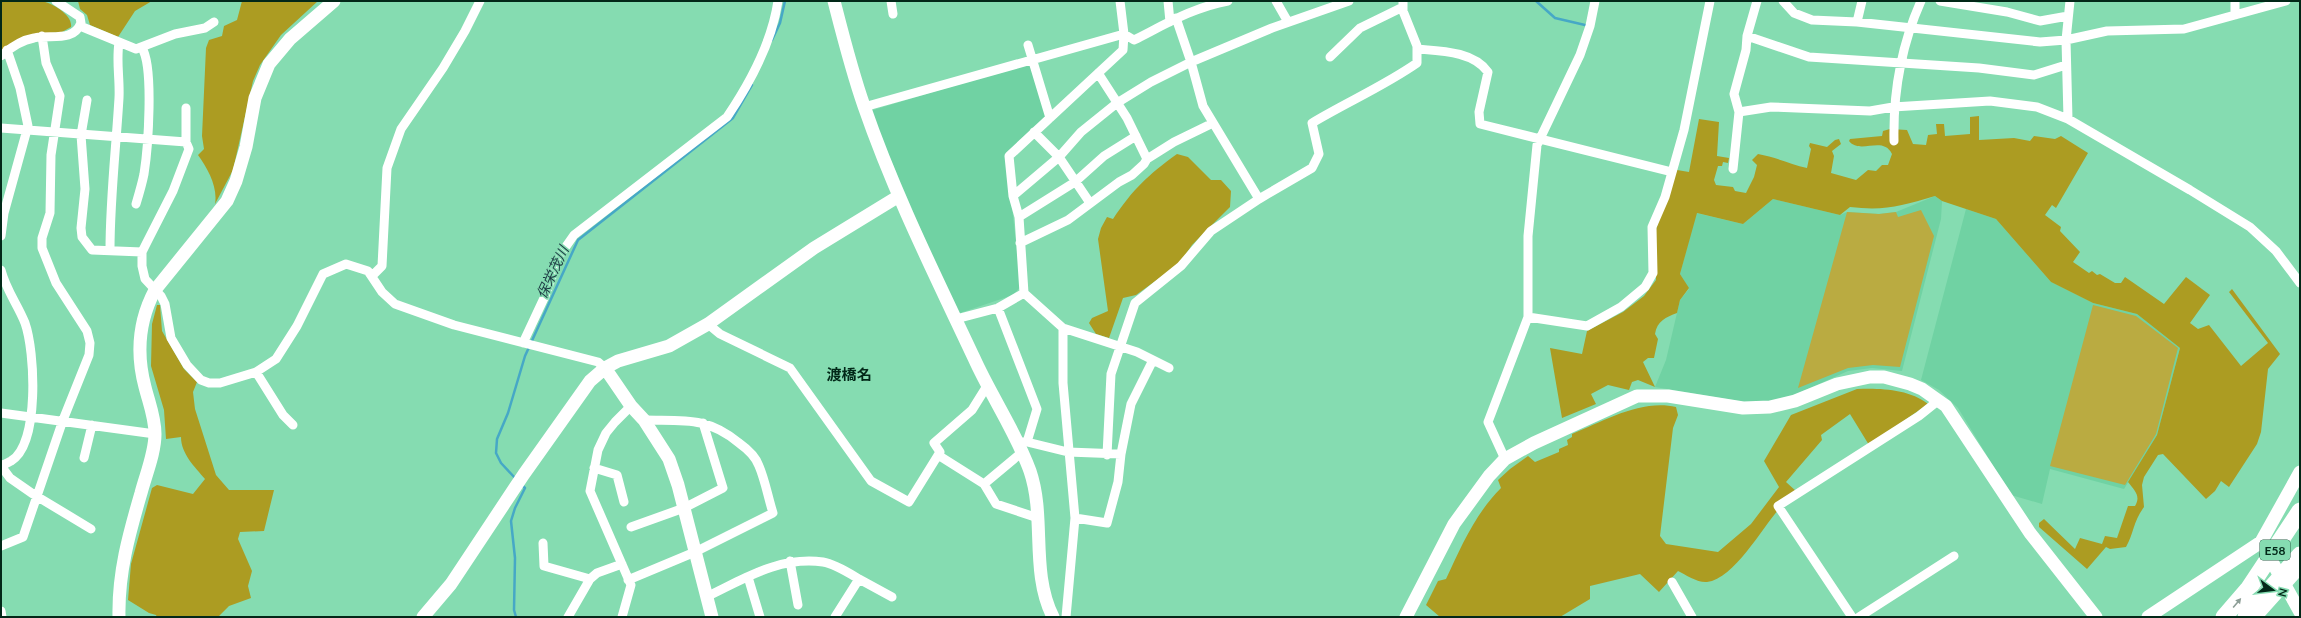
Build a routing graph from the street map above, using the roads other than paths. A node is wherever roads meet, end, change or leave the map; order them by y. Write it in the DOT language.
graph roads {
  1 [pos="56,1"];
  2 [pos="334,1"];
  3 [pos="480,1"];
  4 [pos="778,1"];
  5 [pos="834,1"];
  6 [pos="891,1"];
  7 [pos="1120,1"];
  8 [pos="1168,1"];
  9 [pos="1228,1"];
  10 [pos="1276,1"];
  11 [pos="1349,1"];
  12 [pos="1595,1"];
  13 [pos="1710,1"];
  14 [pos="1757,1"];
  15 [pos="1783,1"];
  16 [pos="1862,1"];
  17 [pos="1921,1"];
  18 [pos="1940,1"];
  19 [pos="2070,1"];
  20 [pos="2235,1"];
  21 [pos="2286,1"];
  22 [pos="1403,4"];
  23 [pos="893,14"];
  24 [pos="2235,15"];
  25 [pos="2068,16"];
  26 [pos="1173,20"];
  27 [pos="214,22"];
  28 [pos="1288,22"];
  29 [pos="1857,22"];
  30 [pos="80,26"];
  31 [pos="1909,28"];
  32 [pos="1124,34"];
  33 [pos="42,36"];
  34 [pos="1747,36"];
  35 [pos="2066,40"];
  36 [pos="119,43"];
  37 [pos="1028,45"];
  38 [pos="142,48"];
  39 [pos="1417,49"];
  40 [pos="4,53"];
  41 [pos="1330,57"];
  42 [pos="1031,60"];
  43 [pos="1191,62"];
  44 [pos="1900,63"];
  45 [pos="2066,65"];
  46 [pos="1098,73"];
  47 [pos="87,100"];
  48 [pos="1117,103"];
  49 [pos="864,107"];
  50 [pos="1894,107"];
  51 [pos="186,108"];
  52 [pos="1739,112"];
  53 [pos="1050,118"];
  54 [pos="2068,119"];
  55 [pos="1213,123"];
  56 [pos="1,128"];
  57 [pos="28,131"];
  58 [pos="1034,132"];
  59 [pos="54,133"];
  60 [pos="81,135"];
  61 [pos="1136,136"];
  62 [pos="116,138"];
  63 [pos="146,139"];
  64 [pos="1540,139"];
  65 [pos="1894,141"];
  66 [pos="186,142"];
  67 [pos="1059,157"];
  68 [pos="1147,159"];
  69 [pos="1733,169"];
  70 [pos="1672,172"];
  71 [pos="1075,182"];
  72 [pos="900,196"];
  73 [pos="1013,196"];
  74 [pos="1260,199"];
  75 [pos="1090,203"];
  76 [pos="136,204"];
  77 [pos="1019,217"];
  78 [pos="1,236"];
  79 [pos="1020,243"];
  80 [pos="110,250"];
  81 [pos="142,252"];
  82 [pos="1,270"];
  83 [pos="372,276"];
  84 [pos="2300,283"];
  85 [pos="155,290"];
  86 [pos="1024,293"];
  87 [pos="998,308"];
  88 [pos="1528,317"];
  89 [pos="956,320"];
  90 [pos="708,324"];
  91 [pos="1063,328"];
  92 [pos="524,343"];
  93 [pos="1121,346"];
  94 [pos="1154,360"];
  95 [pos="605,368"];
  96 [pos="1169,368"];
  97 [pos="256,372"];
  98 [pos="987,386"];
  99 [pos="1938,400"];
  100 [pos="631,406"];
  101 [pos="1,413"];
  102 [pos="31,415"];
  103 [pos="64,420"];
  104 [pos="644,420"];
  105 [pos="703,423"];
  106 [pos="92,425"];
  107 [pos="293,425"];
  108 [pos="155,434"];
  109 [pos="1022,446"];
  110 [pos="1068,452"];
  111 [pos="1121,454"];
  112 [pos="938,455"];
  113 [pos="1107,455"];
  114 [pos="84,458"];
  115 [pos="1505,460"];
  116 [pos="1,466"];
  117 [pos="594,468"];
  118 [pos="2300,472"];
  119 [pos="984,484"];
  120 [pos="36,496"];
  121 [pos="624,502"];
  122 [pos="684,508"];
  123 [pos="2300,511"];
  124 [pos="1038,518"];
  125 [pos="1075,518"];
  126 [pos="631,527"];
  127 [pos="91,529"];
  128 [pos="543,542"];
  129 [pos="2261,542"];
  130 [pos="1,546"];
  131 [pos="695,552"];
  132 [pos="2300,555"];
  133 [pos="1954,556"];
  134 [pos="790,561"];
  135 [pos="622,564"];
  136 [pos="2300,570"];
  137 [pos="748,577"];
  138 [pos="859,579"];
  139 [pos="590,580"];
  140 [pos="628,580"];
  141 [pos="1672,582"];
  142 [pos="2286,586"];
  143 [pos="2256,593"];
  144 [pos="892,596"];
  145 [pos="706,597"];
  146 [pos="798,605"];
  147 [pos="1,611"];
  148 [pos="2300,612"];
  149 [pos="2,617"];
  150 [pos="119,617"];
  151 [pos="423,617"];
  152 [pos="568,617"];
  153 [pos="622,617"];
  154 [pos="712,617"];
  155 [pos="760,617"];
  156 [pos="835,617"];
  157 [pos="1053,617"];
  158 [pos="1066,617"];
  159 [pos="1406,617"];
  160 [pos="1692,617"];
  161 [pos="1852,617"];
  162 [pos="1859,617"];
  163 [pos="2096,617"];
  164 [pos="2148,617"];
  165 [pos="2224,617"];
  166 [pos="2246,617"];
  167 [pos="2258,617"];
  1 -- 30 [label="street"];
  2 -- 85 [label="street"];
  3 -- 83 [label="street"];
  4 -- 92 [label="street"];
  5 -- 49 [label="street"];
  6 -- 23 [label="street"];
  7 -- 32 [label="street"];
  8 -- 26 [label="street"];
  9 -- 26 [label="street"];
  10 -- 28 [label="street"];
  11 -- 28 [label="street"];
  12 -- 64 [label="street"];
  13 -- 70 [label="street"];
  14 -- 34 [label="street"];
  15 -- 29 [label="street"];
  16 -- 29 [label="street"];
  17 -- 31 [label="street"];
  18 -- 25 [label="street"];
  19 -- 25 [label="street"];
  20 -- 24 [label="street"];
  21 -- 24 [label="street"];
  22 -- 39 [label="street"];
  22 -- 41 [label="street"];
  24 -- 35 [label="street"];
  25 -- 35 [label="street"];
  26 -- 32 [label="street"];
  26 -- 43 [label="street"];
  27 -- 38 [label="street"];
  28 -- 43 [label="street"];
  29 -- 31 [label="street"];
  30 -- 33 [label="street"];
  30 -- 36 [label="street"];
  31 -- 35 [label="street"];
  31 -- 44 [label="street"];
  32 -- 42 [label="street"];
  32 -- 46 [label="street"];
  33 -- 40 [label="street"];
  33 -- 59 [label="street"];
  34 -- 44 [label="street"];
  34 -- 52 [label="street"];
  35 -- 45 [label="street"];
  36 -- 38 [label="street"];
  36 -- 62 [label="street"];
  37 -- 42 [label="street"];
  38 -- 63 [label="street"];
  39 -- 64 [label="street"];
  39 -- 74 [label="street"];
  40 -- 57 [label="street"];
  42 -- 49 [label="street"];
  42 -- 53 [label="street"];
  43 -- 48 [label="street"];
  43 -- 55 [label="street"];
  44 -- 45 [label="street"];
  44 -- 50 [label="street"];
  45 -- 54 [label="street"];
  46 -- 48 [label="street"];
  46 -- 53 [label="street"];
  47 -- 60 [label="street"];
  48 -- 61 [label="street"];
  48 -- 67 [label="street"];
  49 -- 72 [label="street"];
  50 -- 52 [label="street"];
  50 -- 54 [label="street"];
  50 -- 65 [label="street"];
  51 -- 66 [label="street"];
  52 -- 69 [label="street"];
  53 -- 58 [label="street"];
  54 -- 84 [label="street"];
  55 -- 68 [label="street"];
  55 -- 74 [label="street"];
  56 -- 57 [label="street"];
  57 -- 59 [label="street"];
  57 -- 78 [label="street"];
  58 -- 67 [label="street"];
  58 -- 73 [label="street"];
  59 -- 60 [label="street"];
  59 -- 103 [label="street"];
  60 -- 62 [label="street"];
  60 -- 80 [label="street"];
  61 -- 68 [label="street"];
  61 -- 71 [label="street"];
  62 -- 63 [label="street"];
  62 -- 80 [label="street"];
  63 -- 66 [label="street"];
  63 -- 76 [label="street"];
  64 -- 70 [label="street"];
  64 -- 88 [label="street"];
  66 -- 81 [label="street"];
  67 -- 71 [label="street"];
  67 -- 73 [label="street"];
  68 -- 75 [label="street"];
  70 -- 88 [label="street"];
  71 -- 75 [label="street"];
  71 -- 77 [label="street"];
  72 -- 89 [label="street"];
  72 -- 90 [label="street"];
  73 -- 77 [label="street"];
  74 -- 93 [label="street"];
  75 -- 79 [label="street"];
  77 -- 79 [label="street"];
  79 -- 86 [label="street"];
  80 -- 81 [label="street"];
  81 -- 85 [label="street"];
  82 -- 102 [label="street"];
  83 -- 92 [label="street"];
  83 -- 97 [label="street"];
  85 -- 97 [label="street"];
  85 -- 108 [label="street"];
  86 -- 87 [label="street"];
  86 -- 91 [label="street"];
  87 -- 89 [label="street"];
  87 -- 109 [label="street"];
  88 -- 115 [label="street"];
  89 -- 98 [label="street"];
  90 -- 95 [label="street"];
  90 -- 112 [label="street"];
  91 -- 93 [label="street"];
  91 -- 110 [label="street"];
  92 -- 95 [label="street"];
  93 -- 94 [label="street"];
  93 -- 113 [label="street"];
  94 -- 96 [label="street"];
  94 -- 111 [label="street"];
  95 -- 100 [label="street"];
  95 -- 151 [label="street"];
  97 -- 107 [label="street"];
  98 -- 109 [label="street"];
  98 -- 112 [label="street"];
  99 -- 115 [label="street"];
  99 -- 161 [label="street"];
  99 -- 163 [label="street"];
  100 -- 104 [label="street"];
  100 -- 117 [label="street"];
  101 -- 102 [label="street"];
  102 -- 103 [label="street"];
  102 -- 116 [label="street"];
  103 -- 106 [label="street"];
  103 -- 120 [label="street"];
  104 -- 105 [label="street"];
  104 -- 122 [label="street"];
  105 -- 122 [label="street"];
  105 -- 131 [label="street"];
  106 -- 108 [label="street"];
  106 -- 114 [label="street"];
  108 -- 150 [label="street"];
  109 -- 110 [label="street"];
  109 -- 119 [label="street"];
  109 -- 124 [label="street"];
  110 -- 113 [label="street"];
  110 -- 125 [label="street"];
  111 -- 113 [label="street"];
  111 -- 125 [label="street"];
  112 -- 119 [label="street"];
  115 -- 159 [label="street"];
  116 -- 120 [label="street"];
  117 -- 121 [label="street"];
  117 -- 135 [label="street"];
  118 -- 129 [label="street"];
  119 -- 124 [label="street"];
  120 -- 127 [label="street"];
  120 -- 130 [label="street"];
  122 -- 126 [label="street"];
  122 -- 131 [label="street"];
  123 -- 143 [label="highway, E58"];
  124 -- 157 [label="street"];
  125 -- 158 [label="street"];
  128 -- 139 [label="street"];
  129 -- 142 [label="street"];
  129 -- 164 [label="street"];
  131 -- 140 [label="street"];
  131 -- 145 [label="street"];
  132 -- 143 [label="highway, E58"];
  133 -- 162 [label="street"];
  134 -- 137 [label="street"];
  134 -- 138 [label="street"];
  134 -- 146 [label="street"];
  135 -- 139 [label="street"];
  135 -- 140 [label="street"];
  136 -- 142 [label="street"];
  137 -- 145 [label="street"];
  137 -- 155 [label="street"];
  138 -- 144 [label="street"];
  138 -- 156 [label="street"];
  139 -- 152 [label="street"];
  140 -- 153 [label="street"];
  141 -- 160 [label="street"];
  142 -- 148 [label="street"];
  142 -- 167 [label="street"];
  165 -- 143 [label="highway, E58, one-way"];
  143 -- 166 [label="highway, E58"];
  145 -- 154 [label="street"];
  147 -- 149 [label="street"];
}
